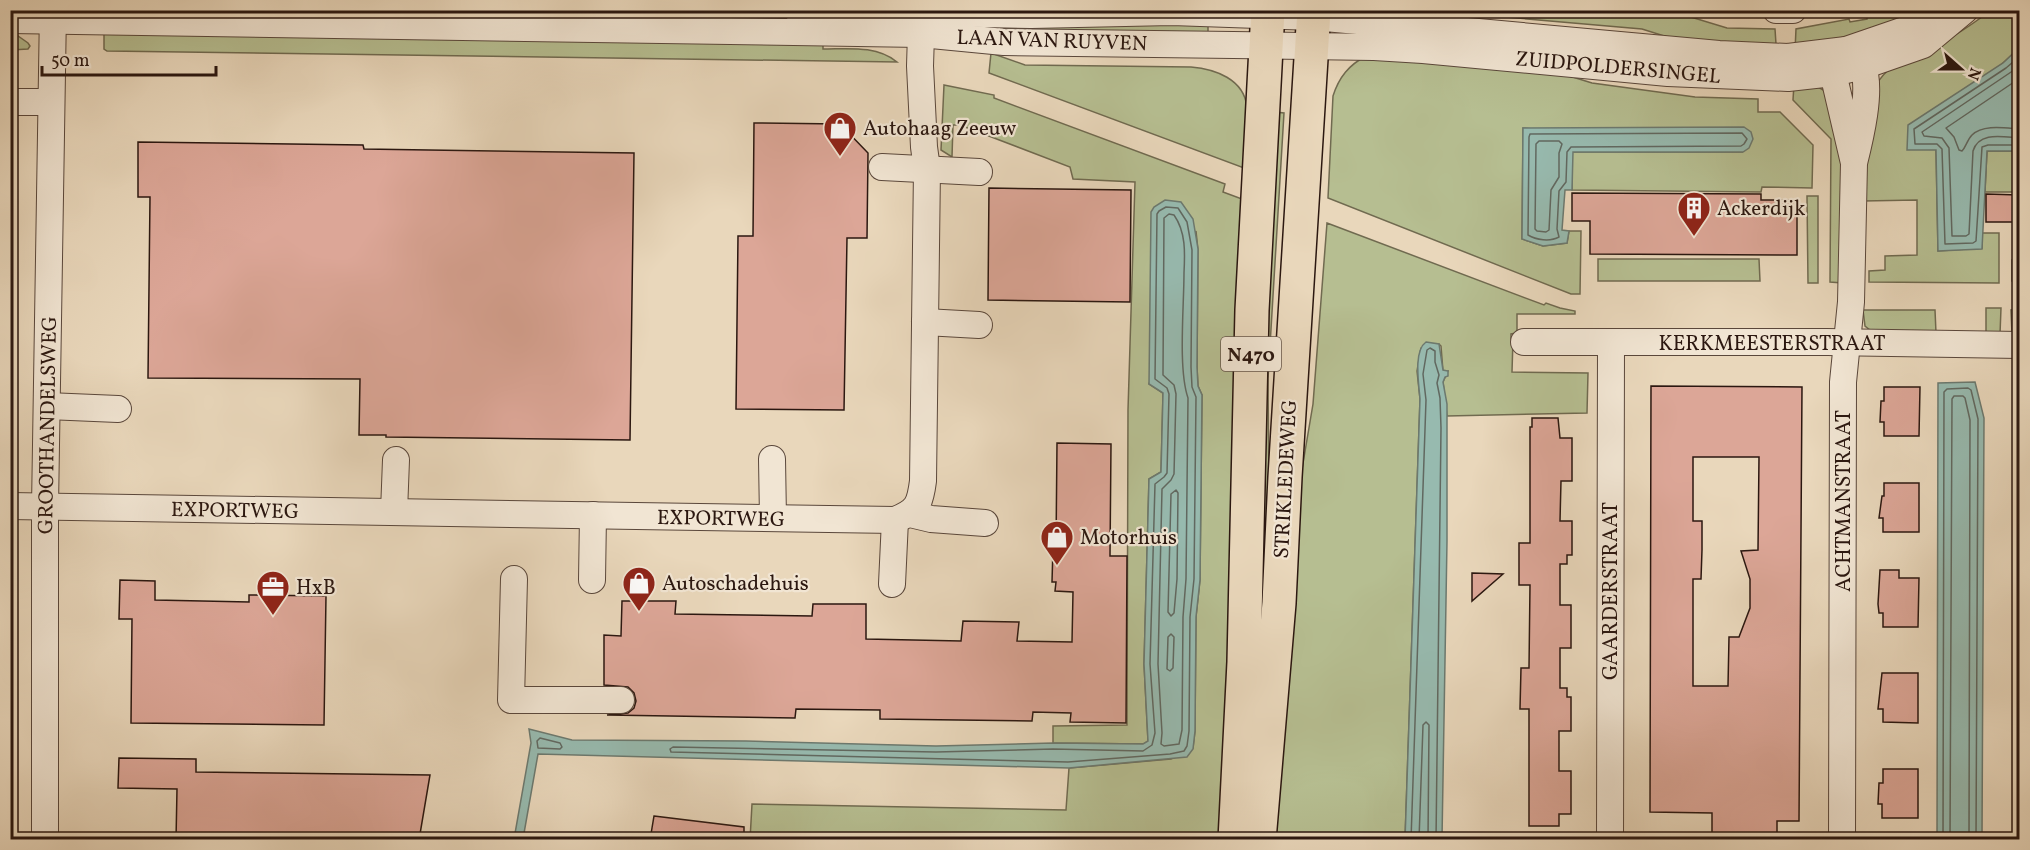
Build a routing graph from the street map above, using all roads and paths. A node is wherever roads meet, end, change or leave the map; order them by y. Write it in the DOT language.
graph roads {
  1 [pos="797,10"];
  2 [pos="1776,10"];
  3 [pos="1793,10"];
  4 [pos="862,11"];
  5 [pos="1140,12"];
  6 [pos="1960,14"];
  7 [pos="53,16"];
  8 [pos="927,19"];
  9 [pos="10,20"];
  10 [pos="1267,24"];
  11 [pos="1313,25"];
  12 [pos="1855,58"];
  13 [pos="1833,73"];
  14 [pos="10,102"];
  15 [pos="51,102"];
  16 [pos="1854,163"];
  17 [pos="882,167"];
  18 [pos="927,169"];
  19 [pos="979,172"];
  20 [pos="926,322"];
  21 [pos="979,325"];
  22 [pos="1524,342"];
  23 [pos="1611,342"];
  24 [pos="1847,342"];
  25 [pos="2019,345"];
  26 [pos="47,406"];
  27 [pos="118,409"];
  28 [pos="772,459"];
  29 [pos="396,460"];
  30 [pos="10,506"];
  31 [pos="45,507"];
  32 [pos="394,512"];
  33 [pos="593,515"];
  34 [pos="902,517"];
  35 [pos="773,518"];
  36 [pos="985,523"];
  37 [pos="514,579"];
  38 [pos="592,580"];
  39 [pos="892,584"];
  40 [pos="621,700"];
  41 [pos="45,840"];
  42 [pos="1235,840"];
  43 [pos="1259,840"];
  44 [pos="1610,840"];
  45 [pos="1842,840"];
  1 -- 4 [label="street, LAAN VAN RUYVEN"];
  2 -- 3 [label="street"];
  4 -- 8 [label="street, LAAN VAN RUYVEN"];
  5 -- 8 [label="street, LAAN VAN RUYVEN"];
  5 -- 10 [label="street, LAAN VAN RUYVEN"];
  6 -- 12 [label="street, ZUIDPOLDERSINGEL"];
  7 -- 8 [label="street, LAAN VAN RUYVEN"];
  7 -- 9 [label="street, LAAN VAN RUYVEN"];
  7 -- 15 [label="street, GROOTHANDELSWEG"];
  8 -- 10 [label="street, LAAN VAN RUYVEN"];
  8 -- 18 [label="street"];
  10 -- 11 [label="street, ZUIDPOLDERSINGEL"];
  10 -- 42 [label="main road, STRIKLEDEWEG / N470"];
  11 -- 12 [label="street, ZUIDPOLDERSINGEL"];
  11 -- 13 [label="street, ZUIDPOLDERSINGEL"];
  11 -- 43 [label="main road, STRIKLEDEWEG / N470"];
  12 -- 13 [label="street"];
  12 -- 16 [label="street, ACHTMANSTRAAT"];
  13 -- 16 [label="street, ACHTMANSTRAAT"];
  14 -- 15 [label="street"];
  15 -- 26 [label="street, GROOTHANDELSWEG"];
  16 -- 24 [label="street, ACHTMANSTRAAT"];
  17 -- 18 [label="street"];
  18 -- 19 [label="street"];
  18 -- 20 [label="street"];
  20 -- 21 [label="street"];
  20 -- 34 [label="street"];
  22 -- 23 [label="street, KERKMEESTERSTRAAT"];
  23 -- 24 [label="street, KERKMEESTERSTRAAT"];
  23 -- 44 [label="street, GAARDERSTRAAT"];
  24 -- 25 [label="street, KERKMEESTERSTRAAT"];
  24 -- 45 [label="street, ACHTMANSTRAAT"];
  26 -- 27 [label="street"];
  26 -- 31 [label="street, GROOTHANDELSWEG"];
  28 -- 35 [label="street"];
  29 -- 32 [label="street"];
  30 -- 31 [label="street, EXPORTWEG"];
  31 -- 32 [label="street, EXPORTWEG"];
  31 -- 41 [label="street, GROOTHANDELSWEG"];
  32 -- 33 [label="street, EXPORTWEG"];
  33 -- 35 [label="street, EXPORTWEG"];
  33 -- 38 [label="street"];
  34 -- 35 [label="street, EXPORTWEG"];
  34 -- 36 [label="street, EXPORTWEG"];
  34 -- 39 [label="street"];
  37 -- 40 [label="street"];
}
